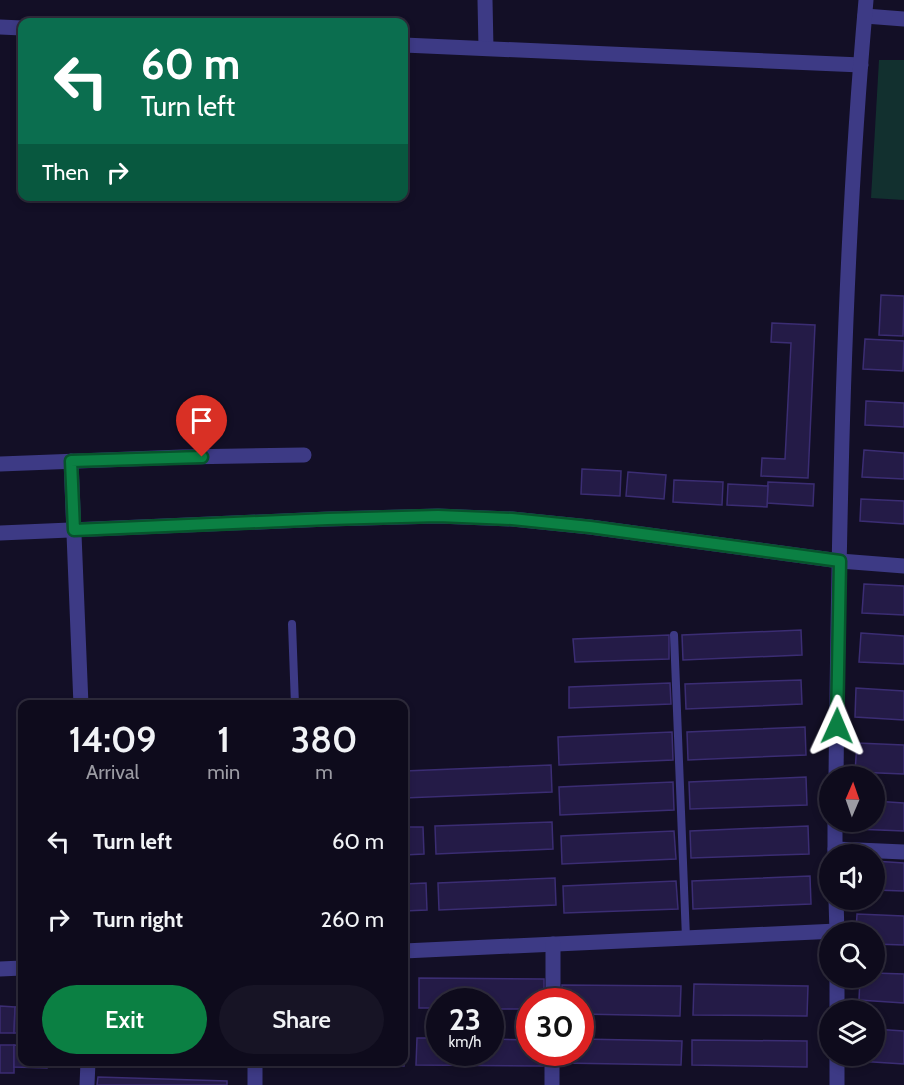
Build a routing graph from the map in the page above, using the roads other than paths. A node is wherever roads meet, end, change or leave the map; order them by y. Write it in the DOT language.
graph roads {
  1 [pos="485,0"];
  2 [pos="867,0"];
  3 [pos="865,16"];
  4 [pos="904,19"];
  5 [pos="0,27"];
  6 [pos="18,28"];
  7 [pos="408,45"];
  8 [pos="486,48"];
  9 [pos="861,64"];
  10 [pos="304,455"];
  11 [pos="71,461"];
  12 [pos="0,464"];
  13 [pos="74,530"];
  14 [pos="0,533"];
  15 [pos="840,561"];
  16 [pos="904,566"];
  17 [pos="292,624"];
  18 [pos="674,635"];
  19 [pos="81,700"];
  20 [pos="296,700"];
  21 [pos="836,766"];
  22 [pos="885,852"];
  23 [pos="904,852"];
  24 [pos="819,933"];
  25 [pos="686,938"];
  26 [pos="553,944"];
  27 [pos="408,951"];
  28 [pos="18,968"];
  29 [pos="0,969"];
  30 [pos="553,988"];
  31 [pos="88,1066"];
  32 [pos="255,1066"];
  33 [pos="552,1066"];
  34 [pos="837,1066"];
  35 [pos="87,1085"];
  36 [pos="255,1085"];
  37 [pos="552,1085"];
  38 [pos="837,1085"];
  1 -- 8 [label="street"];
  2 -- 3 [label="street"];
  3 -- 4 [label="street"];
  3 -- 9 [label="street"];
  5 -- 6 [label="street"];
  7 -- 8 [label="street"];
  8 -- 9 [label="street"];
  9 -- 15 [label="street"];
  10 -- 11 [label="street"];
  11 -- 12 [label="street"];
  11 -- 13 [label="street"];
  13 -- 14 [label="street"];
  13 -- 15 [label="street"];
  13 -- 19 [label="street"];
  15 -- 16 [label="street"];
  15 -- 21 [label="street"];
  17 -- 20 [label="lane"];
  18 -- 25 [label="lane"];
  22 -- 23 [label="street"];
  24 -- 25 [label="street"];
  25 -- 26 [label="street"];
  26 -- 27 [label="street"];
  26 -- 30 [label="street"];
  28 -- 29 [label="street"];
  31 -- 35 [label="street"];
  32 -- 36 [label="street"];
  33 -- 37 [label="street"];
  34 -- 38 [label="street"];
}
